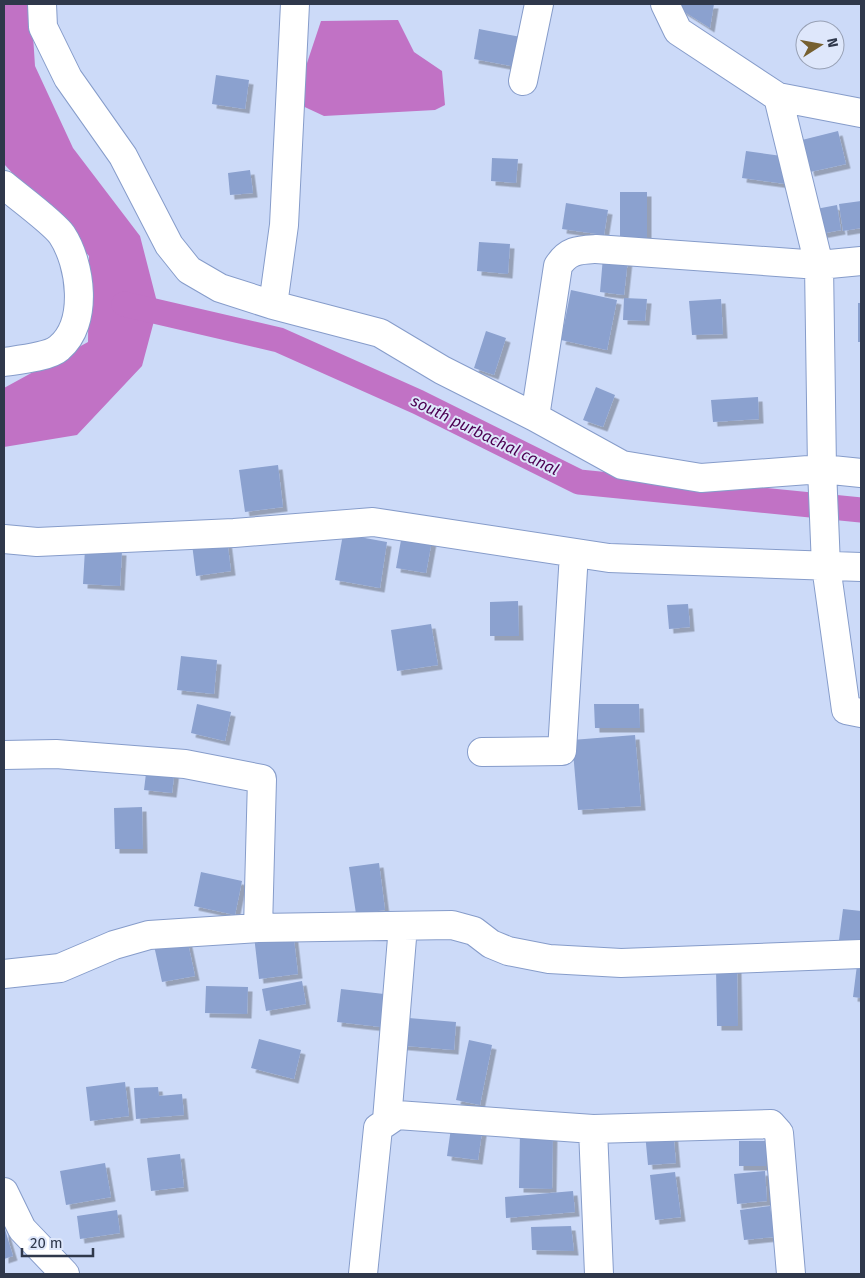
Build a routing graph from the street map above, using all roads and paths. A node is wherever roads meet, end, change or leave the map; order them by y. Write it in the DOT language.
graph roads {
  1 [pos="42,4"];
  2 [pos="295,4"];
  3 [pos="539,4"];
  4 [pos="666,4"];
  5 [pos="523,81"];
  6 [pos="778,97"];
  7 [pos="861,113"];
  8 [pos="4,185"];
  9 [pos="861,261"];
  10 [pos="819,265"];
  11 [pos="274,305"];
  12 [pos="4,362"];
  13 [pos="535,417"];
  14 [pos="861,473"];
  15 [pos="822,477"];
  16 [pos="4,539"];
  17 [pos="574,552"];
  18 [pos="826,558"];
  19 [pos="861,568"];
  20 [pos="861,713"];
  21 [pos="482,752"];
  22 [pos="4,755"];
  23 [pos="403,926"];
  24 [pos="258,928"];
  25 [pos="861,954"];
  26 [pos="4,974"];
  27 [pos="387,1120"];
  28 [pos="593,1128"];
  29 [pos="4,1192"];
  30 [pos="65,1274"];
  31 [pos="364,1274"];
  32 [pos="599,1274"];
  33 [pos="791,1274"];
  1 -- 11 [label="street"];
  2 -- 11 [label="street"];
  3 -- 5 [label="street"];
  4 -- 6 [label="street"];
  6 -- 7 [label="street"];
  6 -- 10 [label="street"];
  8 -- 12 [label="street"];
  9 -- 10 [label="street"];
  10 -- 13 [label="street"];
  10 -- 15 [label="street"];
  11 -- 13 [label="street"];
  13 -- 15 [label="street"];
  14 -- 15 [label="street"];
  15 -- 18 [label="street"];
  16 -- 17 [label="street"];
  17 -- 18 [label="street"];
  17 -- 21 [label="street"];
  18 -- 19 [label="street"];
  18 -- 20 [label="street"];
  22 -- 24 [label="street"];
  23 -- 24 [label="street"];
  23 -- 25 [label="street"];
  23 -- 27 [label="street"];
  24 -- 26 [label="street"];
  27 -- 28 [label="street"];
  27 -- 31 [label="street"];
  28 -- 32 [label="street"];
  28 -- 33 [label="street"];
  29 -- 30 [label="street"];
}
